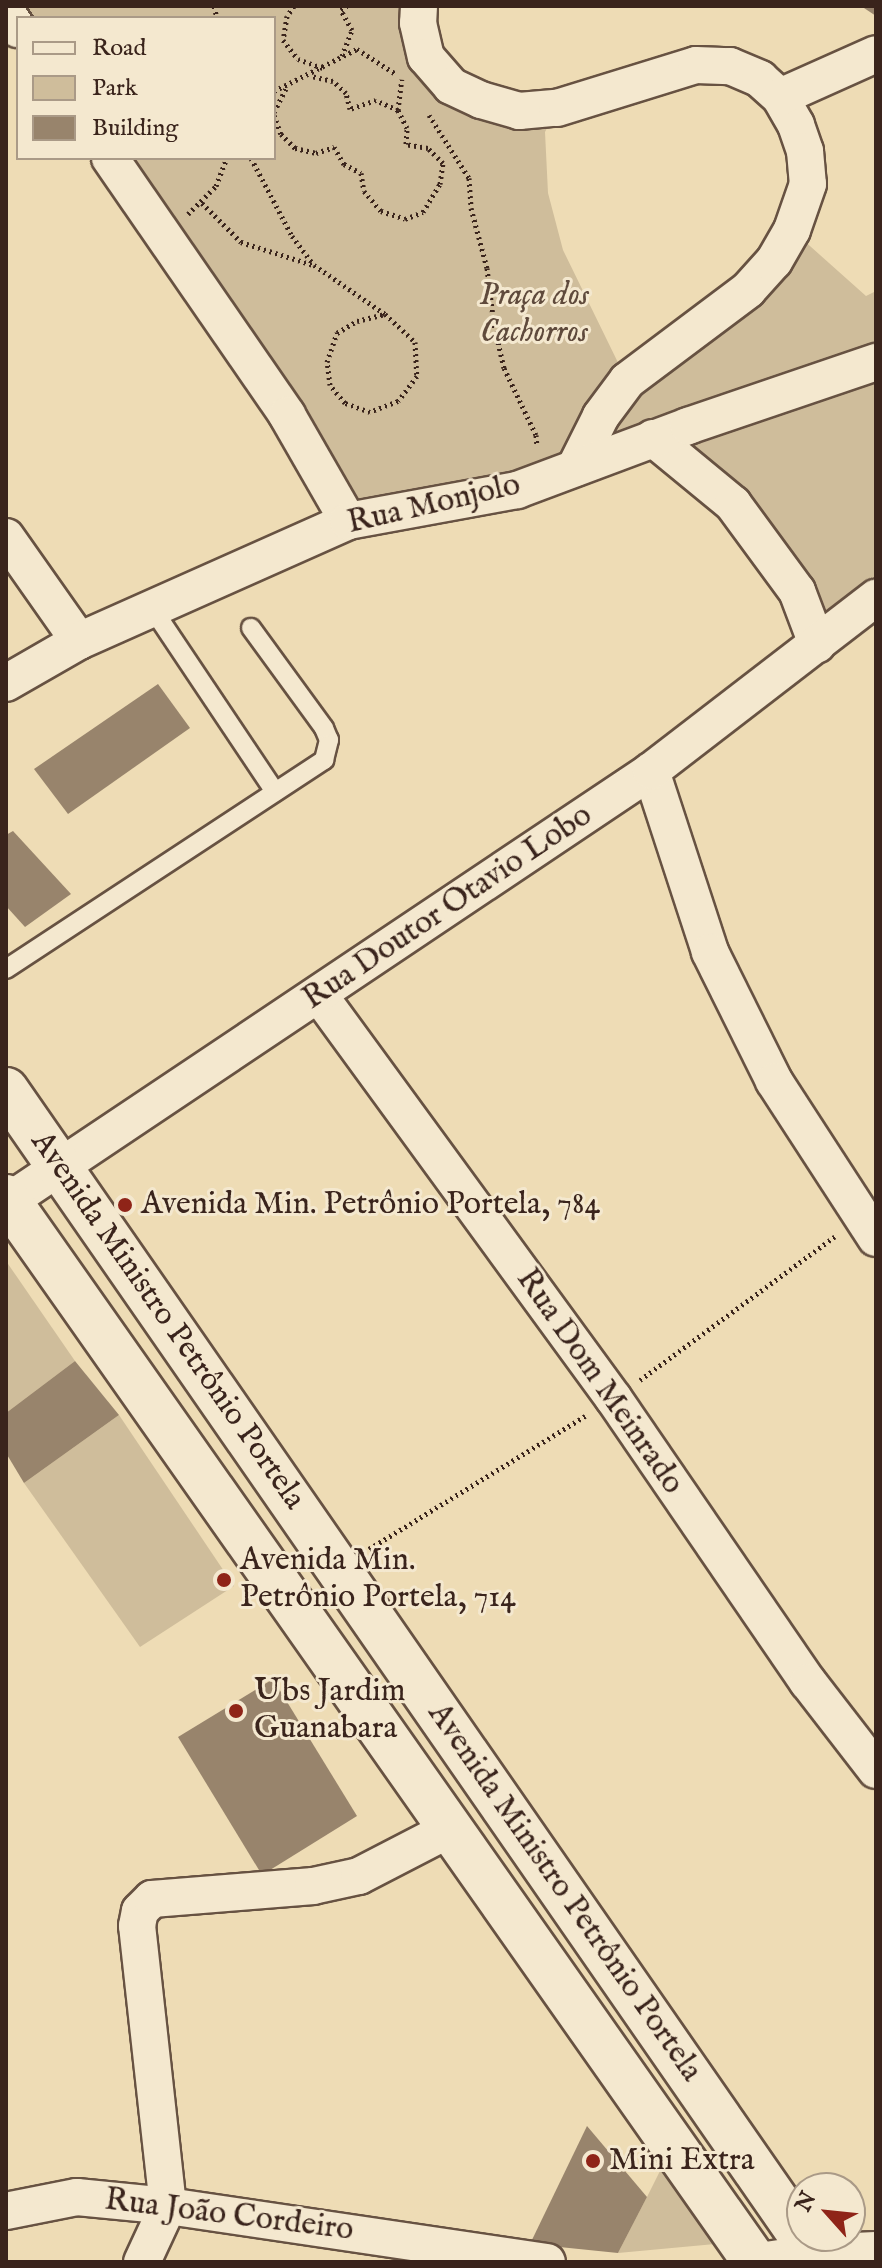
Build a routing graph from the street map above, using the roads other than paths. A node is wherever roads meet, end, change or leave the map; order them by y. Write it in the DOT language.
graph roads {
  1 [pos="419,6"];
  2 [pos="876,54"];
  3 [pos="780,97"];
  4 [pos="111,160"];
  5 [pos="876,362"];
  6 [pos="653,438"];
  7 [pos="575,468"];
  8 [pos="348,521"];
  9 [pos="6,537"];
  10 [pos="876,598"];
  11 [pos="152,608"];
  12 [pos="251,628"];
  13 [pos="79,641"];
  14 [pos="817,644"];
  15 [pos="6,683"];
  16 [pos="651,771"];
  17 [pos="275,792"];
  18 [pos="6,969"];
  19 [pos="319,995"];
  20 [pos="6,1090"];
  21 [pos="59,1165"];
  22 [pos="7,1199"];
  23 [pos="871,1214"];
  24 [pos="876,1770"];
  25 [pos="452,1828"];
  26 [pos="168,2206"];
  27 [pos="6,2211"];
  28 [pos="876,2250"];
  29 [pos="448,2254"];
  30 [pos="816,2258"];
  31 [pos="142,2262"];
  32 [pos="547,2262"];
  33 [pos="754,2262"];
  1 -- 3 [label="street"];
  2 -- 3 [label="street"];
  3 -- 7 [label="street"];
  4 -- 8 [label="street"];
  5 -- 6 [label="street, Rua Monjolo"];
  6 -- 7 [label="street, Rua Monjolo"];
  6 -- 14 [label="street"];
  7 -- 8 [label="street, Rua Monjolo"];
  8 -- 11 [label="street, Rua Monjolo"];
  9 -- 13 [label="street"];
  10 -- 14 [label="street, Rua Doutor Otavio Lobo"];
  11 -- 13 [label="street, Rua Monjolo"];
  11 -- 17 [label="lane"];
  12 -- 17 [label="lane"];
  13 -- 15 [label="street, Rua Monjolo"];
  14 -- 16 [label="street, Rua Doutor Otavio Lobo"];
  16 -- 19 [label="street, Rua Doutor Otavio Lobo"];
  16 -- 23 [label="street"];
  17 -- 18 [label="lane"];
  19 -- 21 [label="street, Rua Doutor Otavio Lobo"];
  19 -- 24 [label="street, Rua Dom Meinrado"];
  20 -- 21 [label="main road, Avenida Ministro Petrônio Portela"];
  21 -- 22 [label="street, Rua Doutor Otavio Lobo"];
  21 -- 30 [label="main road, Avenida Ministro Petrônio Portela"];
  22 -- 25 [label="main road, Avenida Ministro Petrônio Portela"];
  25 -- 26 [label="street"];
  25 -- 33 [label="main road, Avenida Ministro Petrônio Portela"];
  26 -- 27 [label="street, Rua João Cordeiro"];
  26 -- 29 [label="street, Rua João Cordeiro"];
  26 -- 31 [label="street"];
  28 -- 30 [label="street"];
  29 -- 32 [label="street, Rua João Cordeiro"];
  30 -- 33 [label="street"];
}
